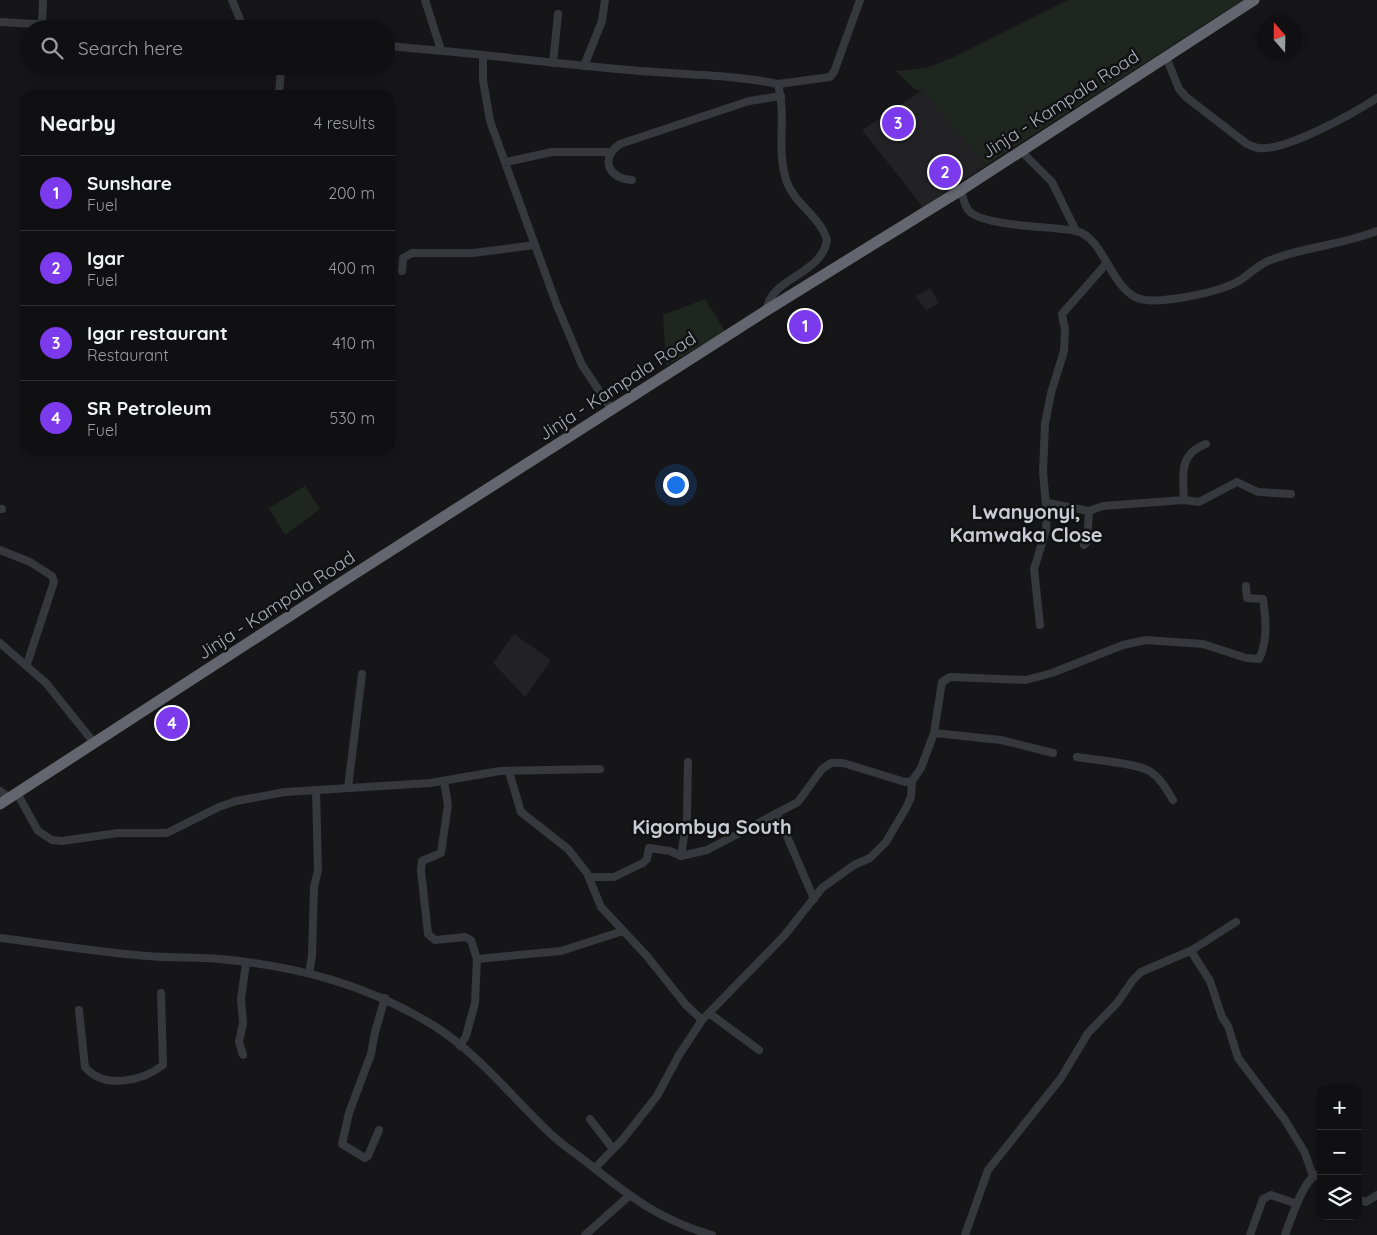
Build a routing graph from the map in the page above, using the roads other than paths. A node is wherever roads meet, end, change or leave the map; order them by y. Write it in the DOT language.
graph roads {
  1 [pos="43,0"];
  2 [pos="232,0"];
  3 [pos="425,0"];
  4 [pos="605,0"];
  5 [pos="860,0"];
  6 [pos="1254,0"];
  7 [pos="558,14"];
  8 [pos="42,20"];
  9 [pos="240,20"];
  10 [pos="0,22"];
  11 [pos="20,22"];
  12 [pos="395,47"];
  13 [pos="440,50"];
  14 [pos="483,56"];
  15 [pos="1166,57"];
  16 [pos="553,63"];
  17 [pos="584,66"];
  18 [pos="280,75"];
  19 [pos="778,84"];
  20 [pos="279,90"];
  21 [pos="781,96"];
  22 [pos="1377,98"];
  23 [pos="1020,150"];
  24 [pos="610,152"];
  25 [pos="506,162"];
  26 [pos="632,180"];
  27 [pos="960,190"];
  28 [pos="1076,231"];
  29 [pos="1377,231"];
  30 [pos="535,245"];
  31 [pos="1106,264"];
  32 [pos="402,271"];
  33 [pos="767,310"];
  34 [pos="612,410"];
  35 [pos="1206,444"];
  36 [pos="1290,494"];
  37 [pos="1184,500"];
  38 [pos="1048,503"];
  39 [pos="1089,511"];
  40 [pos="1084,545"];
  41 [pos="0,550"];
  42 [pos="1246,586"];
  43 [pos="1040,624"];
  44 [pos="0,643"];
  45 [pos="27,664"];
  46 [pos="362,674"];
  47 [pos="934,733"];
  48 [pos="95,744"];
  49 [pos="1053,753"];
  50 [pos="1076,757"];
  51 [pos="688,762"];
  52 [pos="600,769"];
  53 [pos="510,772"];
  54 [pos="444,781"];
  55 [pos="912,781"];
  56 [pos="348,788"];
  57 [pos="316,790"];
  58 [pos="7,797"];
  59 [pos="1173,800"];
  60 [pos="777,813"];
  61 [pos="681,856"];
  62 [pos="589,877"];
  63 [pos="814,899"];
  64 [pos="1236,922"];
  65 [pos="623,930"];
  66 [pos="0,938"];
  67 [pos="1191,951"];
  68 [pos="478,959"];
  69 [pos="246,963"];
  70 [pos="309,973"];
  71 [pos="160,993"];
  72 [pos="385,998"];
  73 [pos="79,1010"];
  74 [pos="709,1013"];
  75 [pos="702,1020"];
  76 [pos="460,1046"];
  77 [pos="759,1050"];
  78 [pos="243,1055"];
  79 [pos="590,1119"];
  80 [pos="379,1130"];
  81 [pos="613,1149"];
  82 [pos="595,1168"];
  83 [pos="1317,1176"];
  84 [pos="1377,1195"];
  85 [pos="629,1196"];
  86 [pos="1362,1200"];
  87 [pos="1297,1204"];
  88 [pos="585,1235"];
  89 [pos="712,1235"];
  90 [pos="965,1235"];
  91 [pos="1250,1235"];
  92 [pos="1285,1235"];
  1 -- 8 [label="street"];
  2 -- 9 [label="street"];
  3 -- 13 [label="street"];
  4 -- 17 [label="street"];
  5 -- 19 [label="street"];
  6 -- 15 [label="highway, Jinja - Kampala Road"];
  7 -- 16 [label="street"];
  10 -- 11 [label="street"];
  12 -- 13 [label="street"];
  13 -- 14 [label="street"];
  14 -- 16 [label="street"];
  14 -- 25 [label="street"];
  15 -- 22 [label="street"];
  15 -- 23 [label="highway, Jinja - Kampala Road"];
  16 -- 17 [label="street"];
  17 -- 19 [label="street"];
  18 -- 20 [label="street"];
  19 -- 21 [label="street"];
  21 -- 24 [label="street"];
  21 -- 33 [label="street"];
  23 -- 27 [label="highway, Jinja - Kampala Road"];
  23 -- 28 [label="street"];
  24 -- 25 [label="street"];
  24 -- 26 [label="street"];
  25 -- 30 [label="street"];
  27 -- 28 [label="street"];
  27 -- 33 [label="highway, Jinja - Kampala Road"];
  28 -- 31 [label="street"];
  29 -- 31 [label="street"];
  30 -- 32 [label="street"];
  30 -- 34 [label="street"];
  31 -- 38 [label="street"];
  33 -- 34 [label="highway, Jinja - Kampala Road"];
  34 -- 48 [label="highway, Jinja - Kampala Road"];
  35 -- 37 [label="street"];
  36 -- 37 [label="street"];
  37 -- 39 [label="street"];
  38 -- 39 [label="street"];
  38 -- 43 [label="street"];
  39 -- 40 [label="street"];
  41 -- 45 [label="street"];
  42 -- 47 [label="street"];
  44 -- 45 [label="street"];
  45 -- 48 [label="street"];
  46 -- 56 [label="street"];
  47 -- 49 [label="street"];
  47 -- 55 [label="street"];
  48 -- 58 [label="highway, Jinja - Kampala Road"];
  50 -- 59 [label="street"];
  51 -- 61 [label="street"];
  52 -- 53 [label="street"];
  53 -- 54 [label="street"];
  53 -- 62 [label="street"];
  54 -- 56 [label="street"];
  54 -- 68 [label="street"];
  55 -- 60 [label="street"];
  55 -- 63 [label="street"];
  56 -- 57 [label="street"];
  57 -- 58 [label="street"];
  57 -- 70 [label="street"];
  60 -- 61 [label="street"];
  60 -- 63 [label="street"];
  61 -- 62 [label="street"];
  62 -- 65 [label="street"];
  63 -- 74 [label="street"];
  64 -- 67 [label="street"];
  65 -- 68 [label="street"];
  65 -- 75 [label="street"];
  66 -- 69 [label="street"];
  67 -- 83 [label="street"];
  67 -- 90 [label="street"];
  68 -- 76 [label="street"];
  69 -- 70 [label="street"];
  69 -- 78 [label="street"];
  70 -- 72 [label="street"];
  71 -- 73 [label="street"];
  72 -- 76 [label="street"];
  72 -- 80 [label="street"];
  74 -- 75 [label="street"];
  74 -- 77 [label="street"];
  75 -- 81 [label="street"];
  76 -- 82 [label="street"];
  79 -- 81 [label="street"];
  81 -- 82 [label="street"];
  82 -- 85 [label="street"];
  83 -- 87 [label="street"];
  84 -- 86 [label="street"];
  85 -- 88 [label="street"];
  85 -- 89 [label="street"];
  87 -- 91 [label="street"];
  87 -- 92 [label="street"];
}
